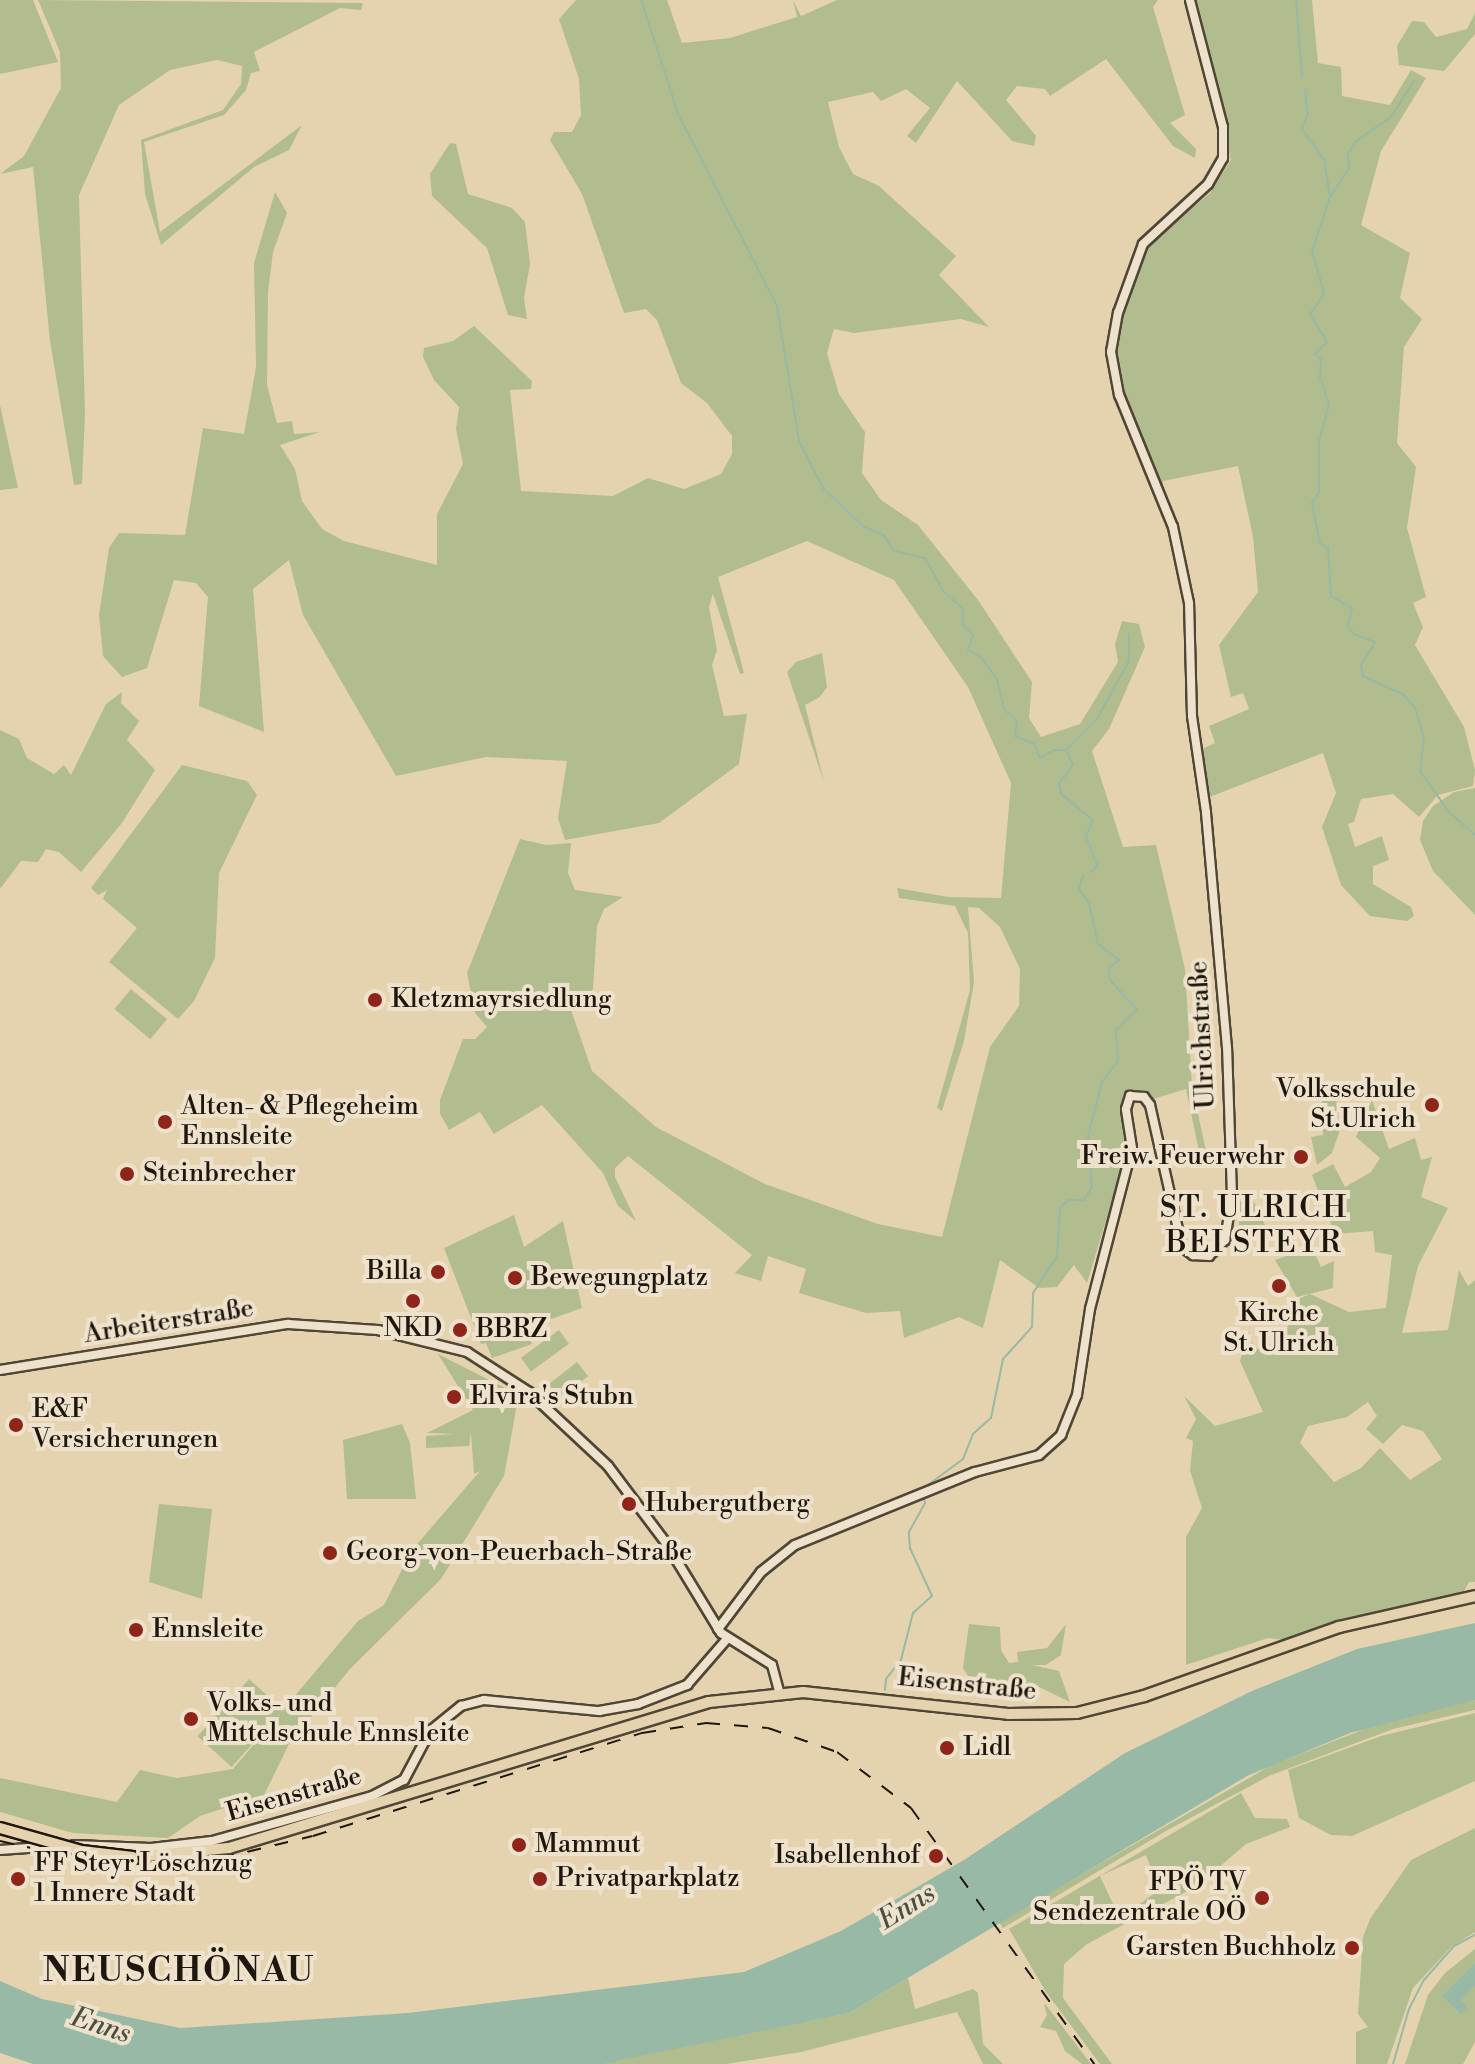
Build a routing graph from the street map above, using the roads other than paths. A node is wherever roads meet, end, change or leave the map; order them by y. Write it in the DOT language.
graph roads {
  1 [pos="1190,0"];
  2 [pos="0,1370"];
  3 [pos="1475,1596"];
  4 [pos="718,1629"];
  5 [pos="727,1639"];
  6 [pos="779,1692"];
  7 [pos="0,1828"];
  8 [pos="0,1850"];
  1 -- 4 [label="street, Ulrichstraße"];
  2 -- 4 [label="street, Arbeiterstraße"];
  3 -- 6 [label="main road, Eisenstraße"];
  4 -- 5 [label="street, Arbeiterstraße"];
  5 -- 6 [label="street"];
  5 -- 8 [label="street, Eisenstraße"];
  6 -- 7 [label="main road, Eisenstraße, bridge"];
}
